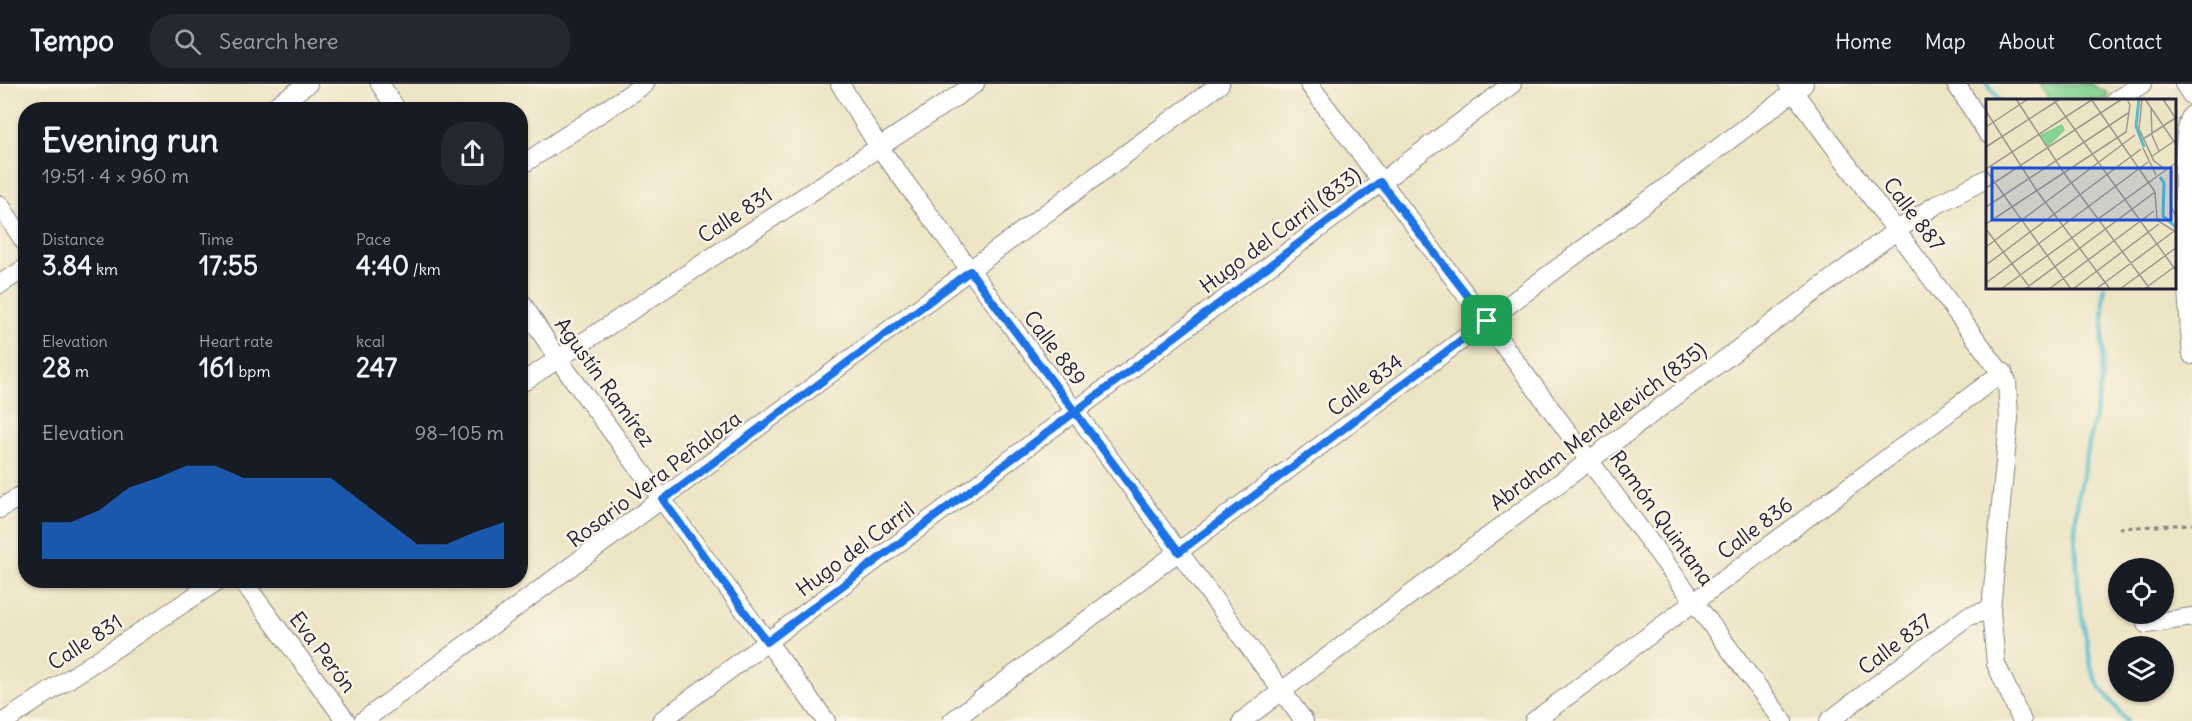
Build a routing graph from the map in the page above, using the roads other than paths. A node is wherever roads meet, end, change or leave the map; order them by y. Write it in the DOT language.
graph roads {
  1 [pos="309,84"];
  2 [pos="380,84"];
  3 [pos="645,84"];
  4 [pos="840,84"];
  5 [pos="975,84"];
  6 [pos="1220,84"];
  7 [pos="1309,84"];
  8 [pos="1512,84"];
  9 [pos="1956,84"];
  10 [pos="2142,84"];
  11 [pos="2184,84"];
  12 [pos="1795,87"];
  13 [pos="2118,93"];
  14 [pos="2192,96"];
  15 [pos="281,102"];
  16 [pos="392,102"];
  17 [pos="2192,115"];
  18 [pos="1986,131"];
  19 [pos="879,147"];
  20 [pos="528,161"];
  21 [pos="1986,179"];
  22 [pos="1380,182"];
  23 [pos="0,205"];
  24 [pos="1897,230"];
  25 [pos="18,232"];
  26 [pos="970,271"];
  27 [pos="18,273"];
  28 [pos="0,285"];
  29 [pos="528,312"];
  30 [pos="1487,321"];
  31 [pos="2192,347"];
  32 [pos="558,359"];
  33 [pos="2003,372"];
  34 [pos="528,379"];
  35 [pos="1075,412"];
  36 [pos="1590,459"];
  37 [pos="18,497"];
  38 [pos="663,500"];
  39 [pos="0,508"];
  40 [pos="1179,552"];
  41 [pos="207,588"];
  42 [pos="248,588"];
  43 [pos="1695,601"];
  44 [pos="1991,610"];
  45 [pos="2192,617"];
  46 [pos="2174,620"];
  47 [pos="767,642"];
  48 [pos="1282,691"];
  49 [pos="5,721"];
  50 [pos="346,721"];
  51 [pos="363,721"];
  52 [pos="661,721"];
  53 [pos="826,721"];
  54 [pos="952,721"];
  55 [pos="1242,721"];
  56 [pos="1304,721"];
  57 [pos="1534,721"];
  58 [pos="1783,721"];
  59 [pos="1829,721"];
  60 [pos="2022,721"];
  1 -- 15 [label="street"];
  2 -- 16 [label="street"];
  3 -- 20 [label="street"];
  4 -- 19 [label="street, Calle 889"];
  5 -- 19 [label="street, Calle 831"];
  6 -- 26 [label="street, Rosario Vera Peñaloza"];
  7 -- 22 [label="street, Ramón Quintana"];
  8 -- 22 [label="street, Hugo del Carril (833)"];
  9 -- 18 [label="street"];
  10 -- 13 [label="street"];
  11 -- 14 [label="street"];
  12 -- 24 [label="street, Calle 887"];
  12 -- 30 [label="street, Calle 834"];
  17 -- 31 [label="street"];
  19 -- 26 [label="street, Calle 889"];
  19 -- 32 [label="street, Calle 831"];
  21 -- 24 [label="street, Abraham Mendelevich (835)"];
  22 -- 30 [label="street, Ramón Quintana"];
  22 -- 35 [label="street, Hugo del Carril (833)"];
  23 -- 25 [label="street"];
  24 -- 33 [label="street, Calle 887"];
  24 -- 36 [label="street, Abraham Mendelevich (835)"];
  26 -- 35 [label="street, Calle 889"];
  26 -- 38 [label="street, Rosario Vera Peñaloza"];
  27 -- 28 [label="street"];
  29 -- 32 [label="street, Agustín Ramírez"];
  30 -- 36 [label="street, Ramón Quintana"];
  30 -- 40 [label="street, Calle 834"];
  32 -- 34 [label="street, Calle 831"];
  32 -- 38 [label="street, Agustín Ramírez"];
  33 -- 43 [label="street, Calle 836"];
  33 -- 44 [label="street"];
  35 -- 40 [label="street, Calle 889"];
  35 -- 47 [label="street, Hugo del Carril"];
  36 -- 43 [label="street, Ramón Quintana"];
  36 -- 48 [label="street, Abraham Mendelevich (835)"];
  37 -- 39 [label="street"];
  38 -- 47 [label="street, Agustín Ramírez"];
  38 -- 51 [label="street, Rosario Vera Peñaloza"];
  40 -- 48 [label="street, Calle 889"];
  40 -- 54 [label="street, Calle 834"];
  41 -- 49 [label="street, Calle 831"];
  42 -- 50 [label="street, Eva Perón"];
  43 -- 57 [label="street, Calle 836"];
  43 -- 58 [label="street, Ramón Quintana"];
  44 -- 59 [label="street, Calle 837"];
  44 -- 60 [label="street"];
  45 -- 46 [label="street"];
  47 -- 52 [label="street, Hugo del Carril"];
  47 -- 53 [label="street, Agustín Ramírez"];
  48 -- 55 [label="street, Abraham Mendelevich (835)"];
  48 -- 56 [label="street, Calle 889"];
}
